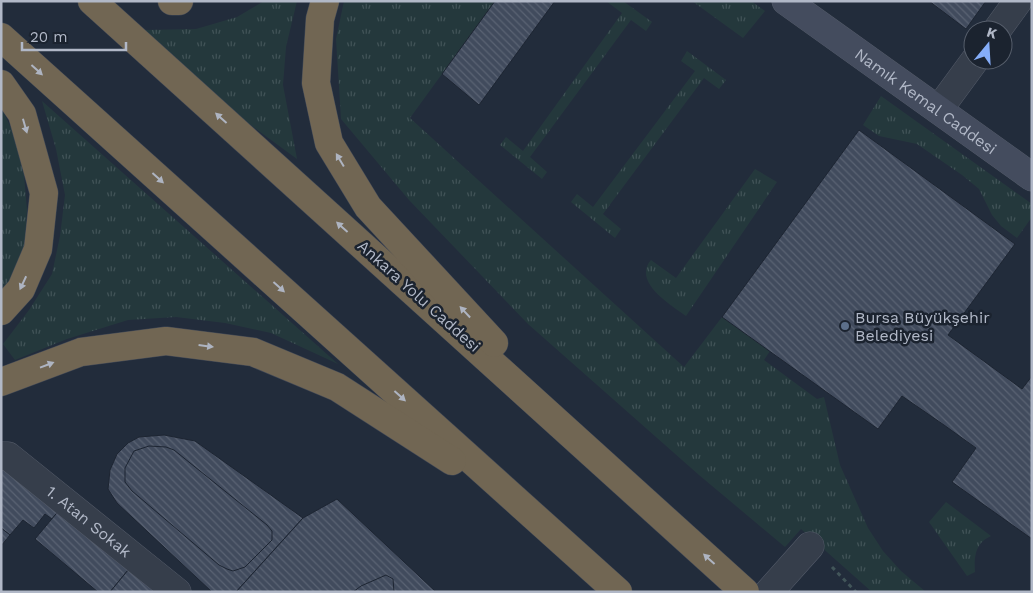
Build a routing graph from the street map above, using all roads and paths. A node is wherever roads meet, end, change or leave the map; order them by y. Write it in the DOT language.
graph roads {
  1 [pos="92,1"];
  2 [pos="172,1"];
  3 [pos="179,1"];
  4 [pos="325,1"];
  5 [pos="786,1"];
  6 [pos="798,1"];
  7 [pos="1018,1"];
  8 [pos="1004,20"];
  9 [pos="820,24"];
  10 [pos="1,37"];
  11 [pos="968,70"];
  12 [pos="1,84"];
  13 [pos="939,109"];
  14 [pos="1032,177"];
  15 [pos="1,311"];
  16 [pos="1,382"];
  17 [pos="1,456"];
  18 [pos="617,476"];
  19 [pos="521,505"];
  20 [pos="810,546"];
  21 [pos="177,592"];
  22 [pos="618,592"];
  23 [pos="745,592"];
  24 [pos="769,592"];
  18 -- 1 [label="highway, Ankara Yolu Caddesi, one-way"];
  2 -- 3 [label="highway"];
  18 -- 4 [label="highway, one-way"];
  5 -- 9 [label="street"];
  6 -- 9 [label="street"];
  7 -- 8 [label="street"];
  9 -- 13 [label="street, Namık Kemal Caddesi"];
  10 -- 19 [label="highway, one-way"];
  11 -- 13 [label="street"];
  12 -- 15 [label="highway, one-way"];
  13 -- 14 [label="street, Namık Kemal Caddesi"];
  16 -- 19 [label="highway, one-way"];
  17 -- 21 [label="street, 1. Atan Sokak"];
  23 -- 18 [label="highway, Ankara Yolu Caddesi, one-way"];
  19 -- 22 [label="highway"];
  20 -- 24 [label="street"];
}
